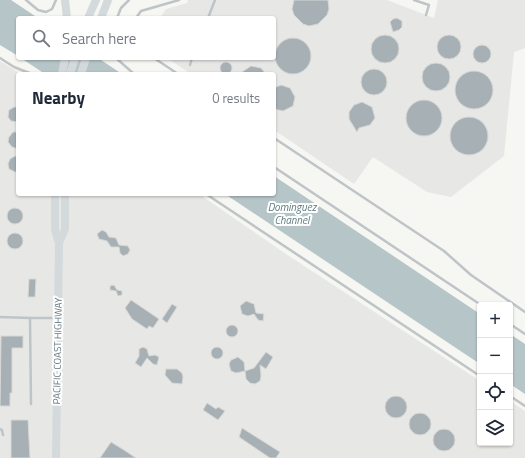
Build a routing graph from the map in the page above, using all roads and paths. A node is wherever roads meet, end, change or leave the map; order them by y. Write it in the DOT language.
graph roads {
  1 [pos="26,0"];
  2 [pos="56,0"];
  3 [pos="65,0"];
  4 [pos="96,0"];
  5 [pos="108,0"];
  6 [pos="114,0"];
  7 [pos="129,0"];
  8 [pos="179,0"];
  9 [pos="215,0"];
  10 [pos="414,0"];
  11 [pos="105,9"];
  12 [pos="426,15"];
  13 [pos="67,16"];
  14 [pos="89,16"];
  15 [pos="102,16"];
  16 [pos="118,16"];
  17 [pos="137,16"];
  18 [pos="209,16"];
  19 [pos="0,58"];
  20 [pos="65,60"];
  21 [pos="74,60"];
  22 [pos="85,60"];
  23 [pos="118,60"];
  24 [pos="157,60"];
  25 [pos="191,60"];
  26 [pos="190,65"];
  27 [pos="27,72"];
  28 [pos="62,72"];
  29 [pos="70,72"];
  30 [pos="82,72"];
  31 [pos="132,72"];
  32 [pos="175,72"];
  33 [pos="276,139"];
  34 [pos="276,168"];
  35 [pos="55,196"];
  36 [pos="65,196"];
  37 [pos="209,196"];
  38 [pos="59,243"];
  39 [pos="477,302"];
  40 [pos="525,312"];
  41 [pos="0,317"];
  42 [pos="30,318"];
  43 [pos="58,318"];
  44 [pos="513,326"];
  45 [pos="525,334"];
  46 [pos="477,374"];
  47 [pos="513,398"];
  48 [pos="31,404"];
  49 [pos="525,406"];
  50 [pos="0,429"];
  51 [pos="3,435"];
  52 [pos="56,458"];
  1 -- 2 [label="lane"];
  3 -- 13 [label="highway"];
  4 -- 14 [label="highway"];
  5 -- 11 [label="highway"];
  6 -- 11 [label="highway"];
  7 -- 16 [label="lane"];
  8 -- 17 [label="lane"];
  9 -- 18 [label="lane"];
  10 -- 12 [label="lane"];
  11 -- 15 [label="highway"];
  19 -- 27 [label="lane"];
  20 -- 28 [label="highway"];
  21 -- 29 [label="highway"];
  22 -- 30 [label="highway"];
  23 -- 31 [label="lane"];
  24 -- 32 [label="lane"];
  25 -- 26 [label="lane"];
  33 -- 40 [label="lane"];
  34 -- 39 [label="lane"];
  35 -- 38 [label="highway, PACIFIC COAST HIGHWAY"];
  36 -- 38 [label="highway, PACIFIC COAST HIGHWAY"];
  37 -- 46 [label="lane"];
  38 -- 43 [label="highway, PACIFIC COAST HIGHWAY"];
  41 -- 42 [label="lane"];
  42 -- 43 [label="lane"];
  42 -- 48 [label="lane"];
  43 -- 52 [label="highway, PACIFIC COAST HIGHWAY"];
  44 -- 45 [label="lane"];
  47 -- 49 [label="lane"];
  50 -- 51 [label="lane"];
}
